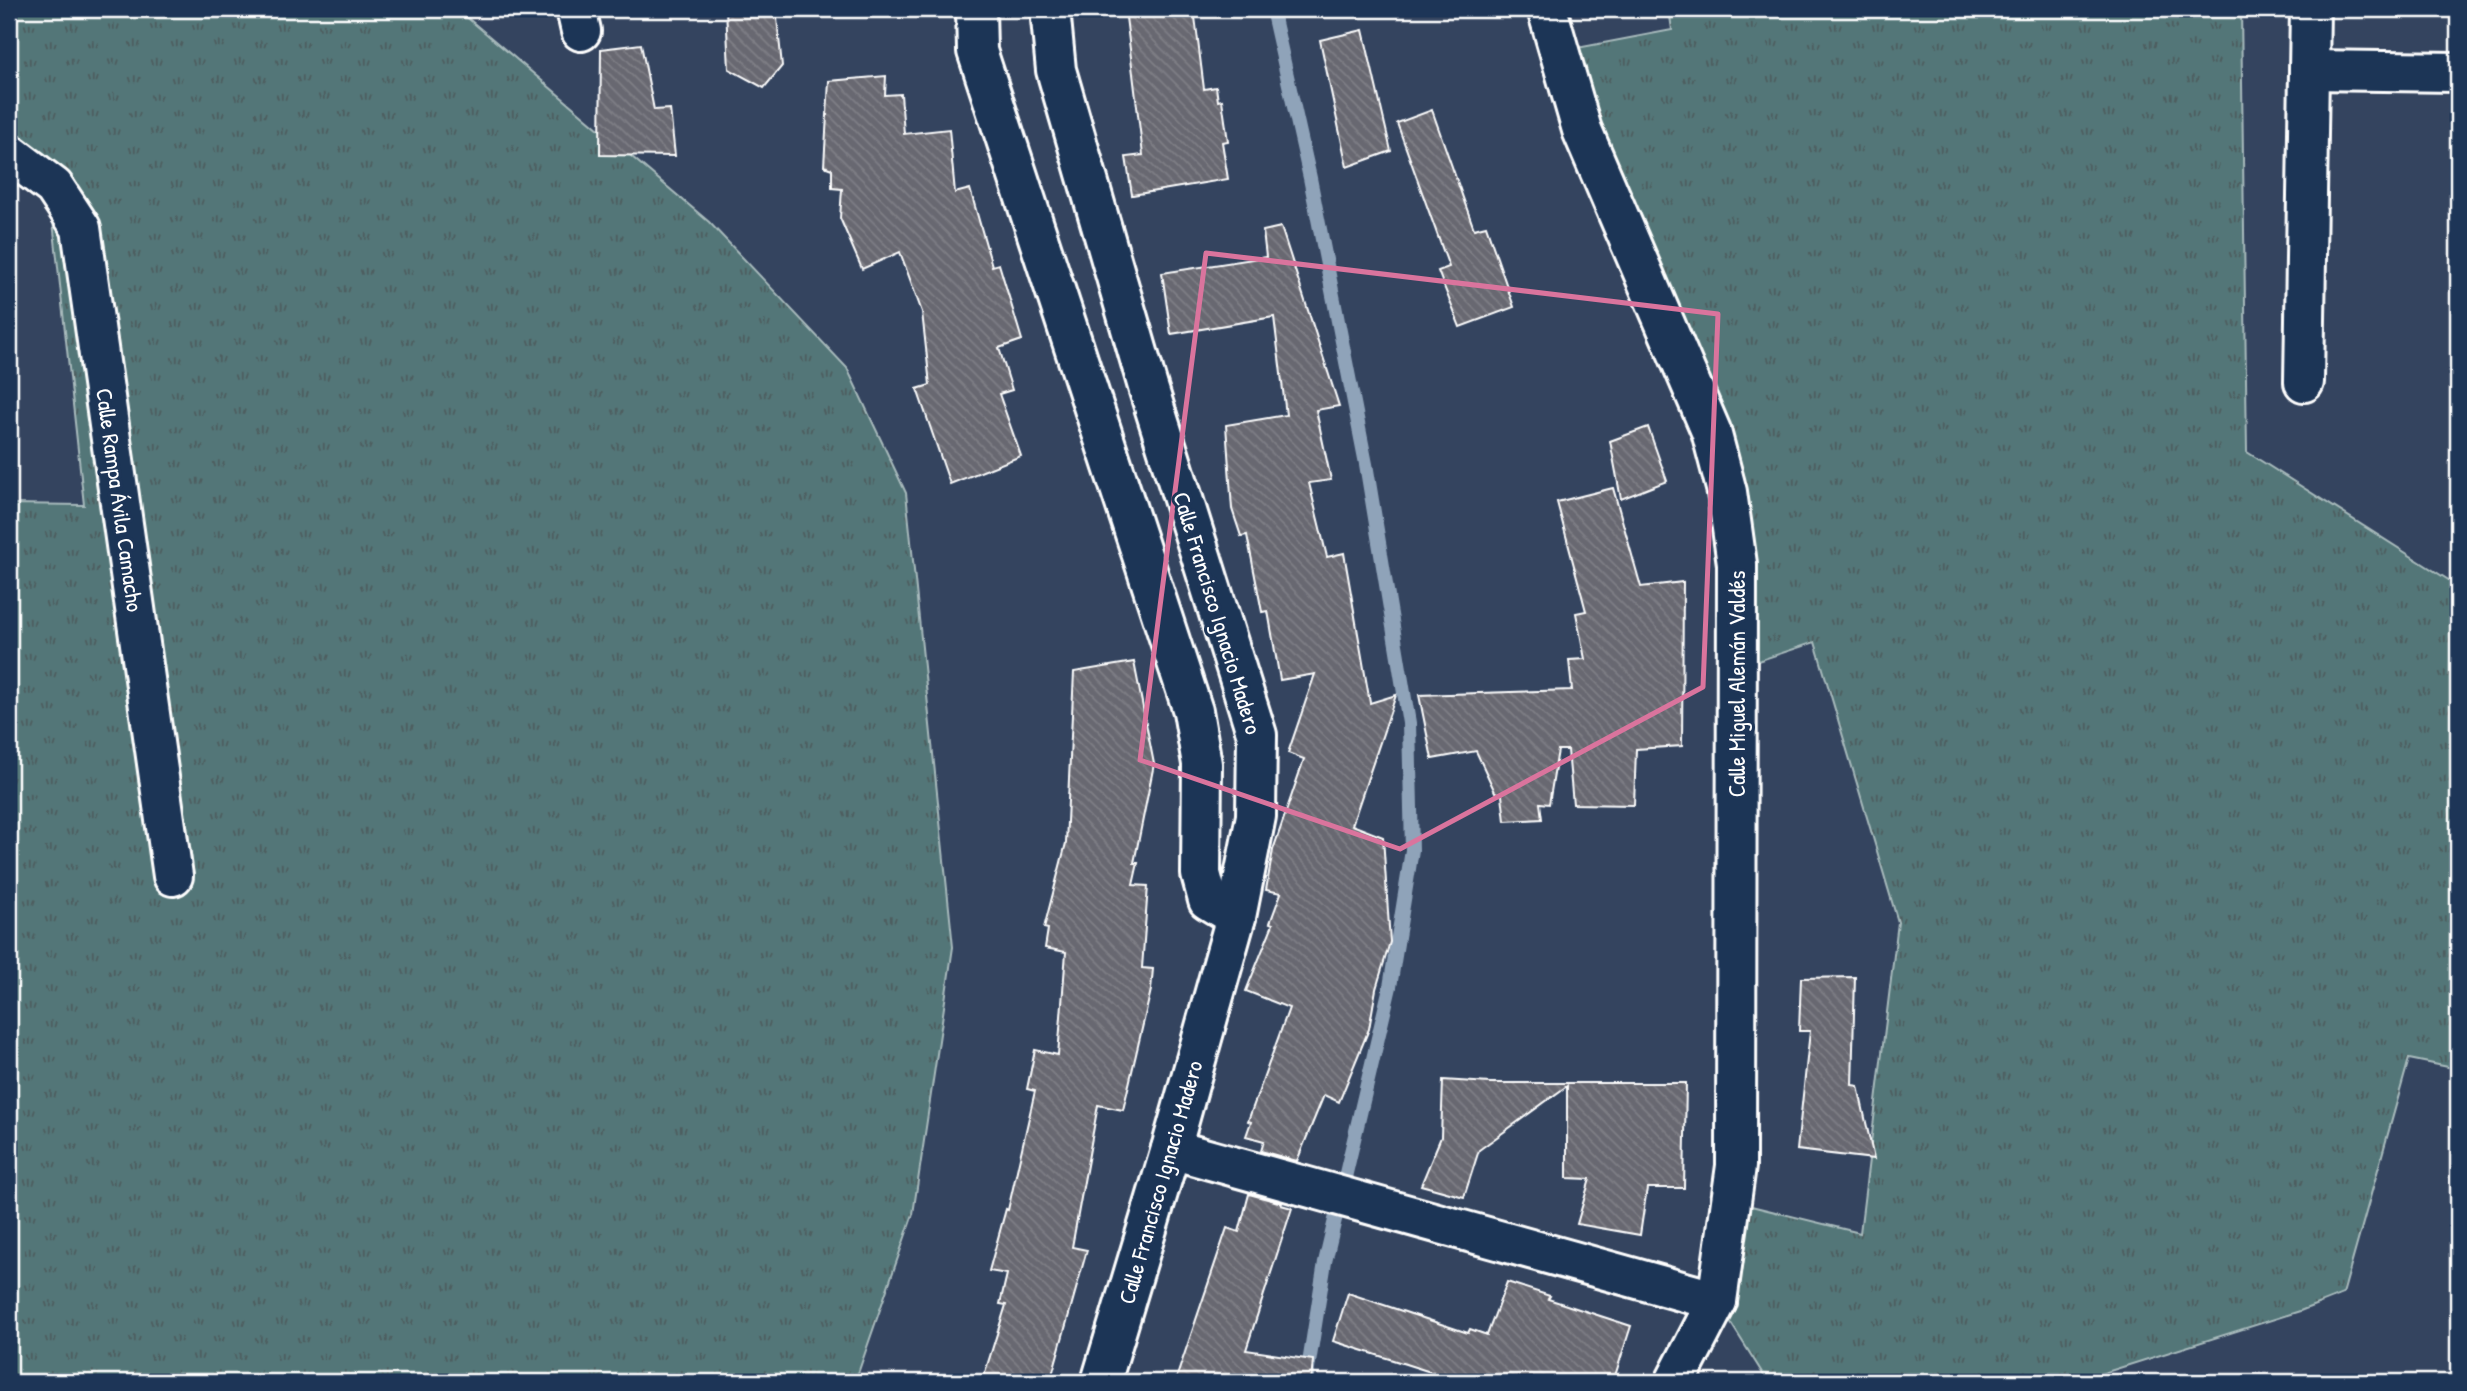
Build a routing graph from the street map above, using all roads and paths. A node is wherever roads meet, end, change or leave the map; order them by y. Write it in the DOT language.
graph roads {
  1 [pos="976,9"];
  2 [pos="1050,9"];
  3 [pos="1547,9"];
  4 [pos="2310,9"];
  5 [pos="2309,70"];
  6 [pos="2458,72"];
  7 [pos="9,153"];
  8 [pos="2304,382"];
  9 [pos="173,876"];
  10 [pos="1236,917"];
  11 [pos="1171,1149"];
  12 [pos="1717,1301"];
  13 [pos="1101,1382"];
  14 [pos="1675,1382"];
  1 -- 10 [label="street"];
  2 -- 10 [label="street, Calle Francisco Ignacio Madero"];
  3 -- 12 [label="street, Calle Miguel Alemán Valdés"];
  4 -- 5 [label="street"];
  5 -- 6 [label="street"];
  5 -- 8 [label="street"];
  7 -- 9 [label="street, Calle Rampa Ávila Camacho"];
  10 -- 11 [label="street, Calle Francisco Ignacio Madero"];
  11 -- 12 [label="street"];
  11 -- 13 [label="street, Calle Francisco Ignacio Madero"];
  12 -- 14 [label="street, Calle Miguel Alemán Valdés"];
}
